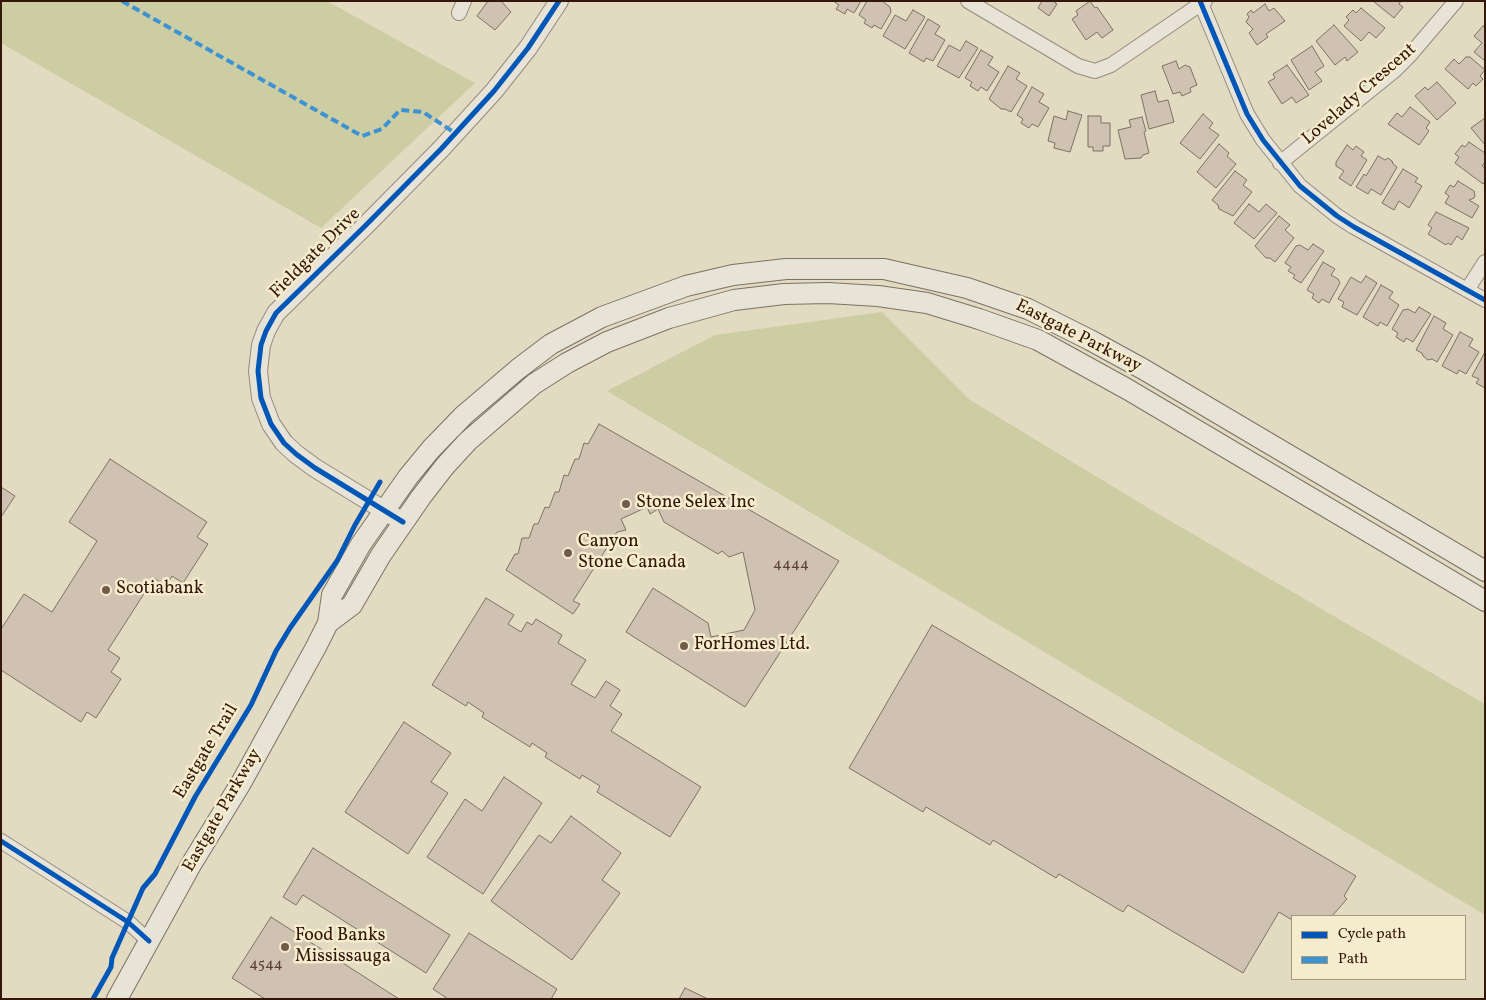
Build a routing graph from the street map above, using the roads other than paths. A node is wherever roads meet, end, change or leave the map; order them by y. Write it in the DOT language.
graph roads {
  1 [pos="558,1"];
  2 [pos="968,1"];
  3 [pos="1456,1"];
  4 [pos="1202,2"];
  5 [pos="1280,163"];
  6 [pos="1485,262"];
  7 [pos="1467,290"];
  8 [pos="1485,300"];
  9 [pos="384,511"];
  10 [pos="403,522"];
  11 [pos="1485,571"];
  12 [pos="1485,601"];
  13 [pos="328,623"];
  14 [pos="1,841"];
  15 [pos="149,941"];
  16 [pos="116,999"];
  1 -- 9 [label="street, Fieldgate Drive"];
  2 -- 4 [label="street"];
  3 -- 5 [label="street, Lovelady Crescent"];
  4 -- 5 [label="street"];
  5 -- 7 [label="street"];
  6 -- 7 [label="street"];
  7 -- 8 [label="street"];
  9 -- 10 [label="street, Fieldgate Drive"];
  9 -- 11 [label="main road, Eastgate Parkway"];
  9 -- 13 [label="main road, Eastgate Parkway"];
  10 -- 12 [label="main road, Eastgate Parkway"];
  10 -- 13 [label="main road, Eastgate Parkway"];
  13 -- 15 [label="main road, Eastgate Parkway"];
  14 -- 15 [label="street"];
  15 -- 16 [label="main road, Eastgate Parkway"];
}
